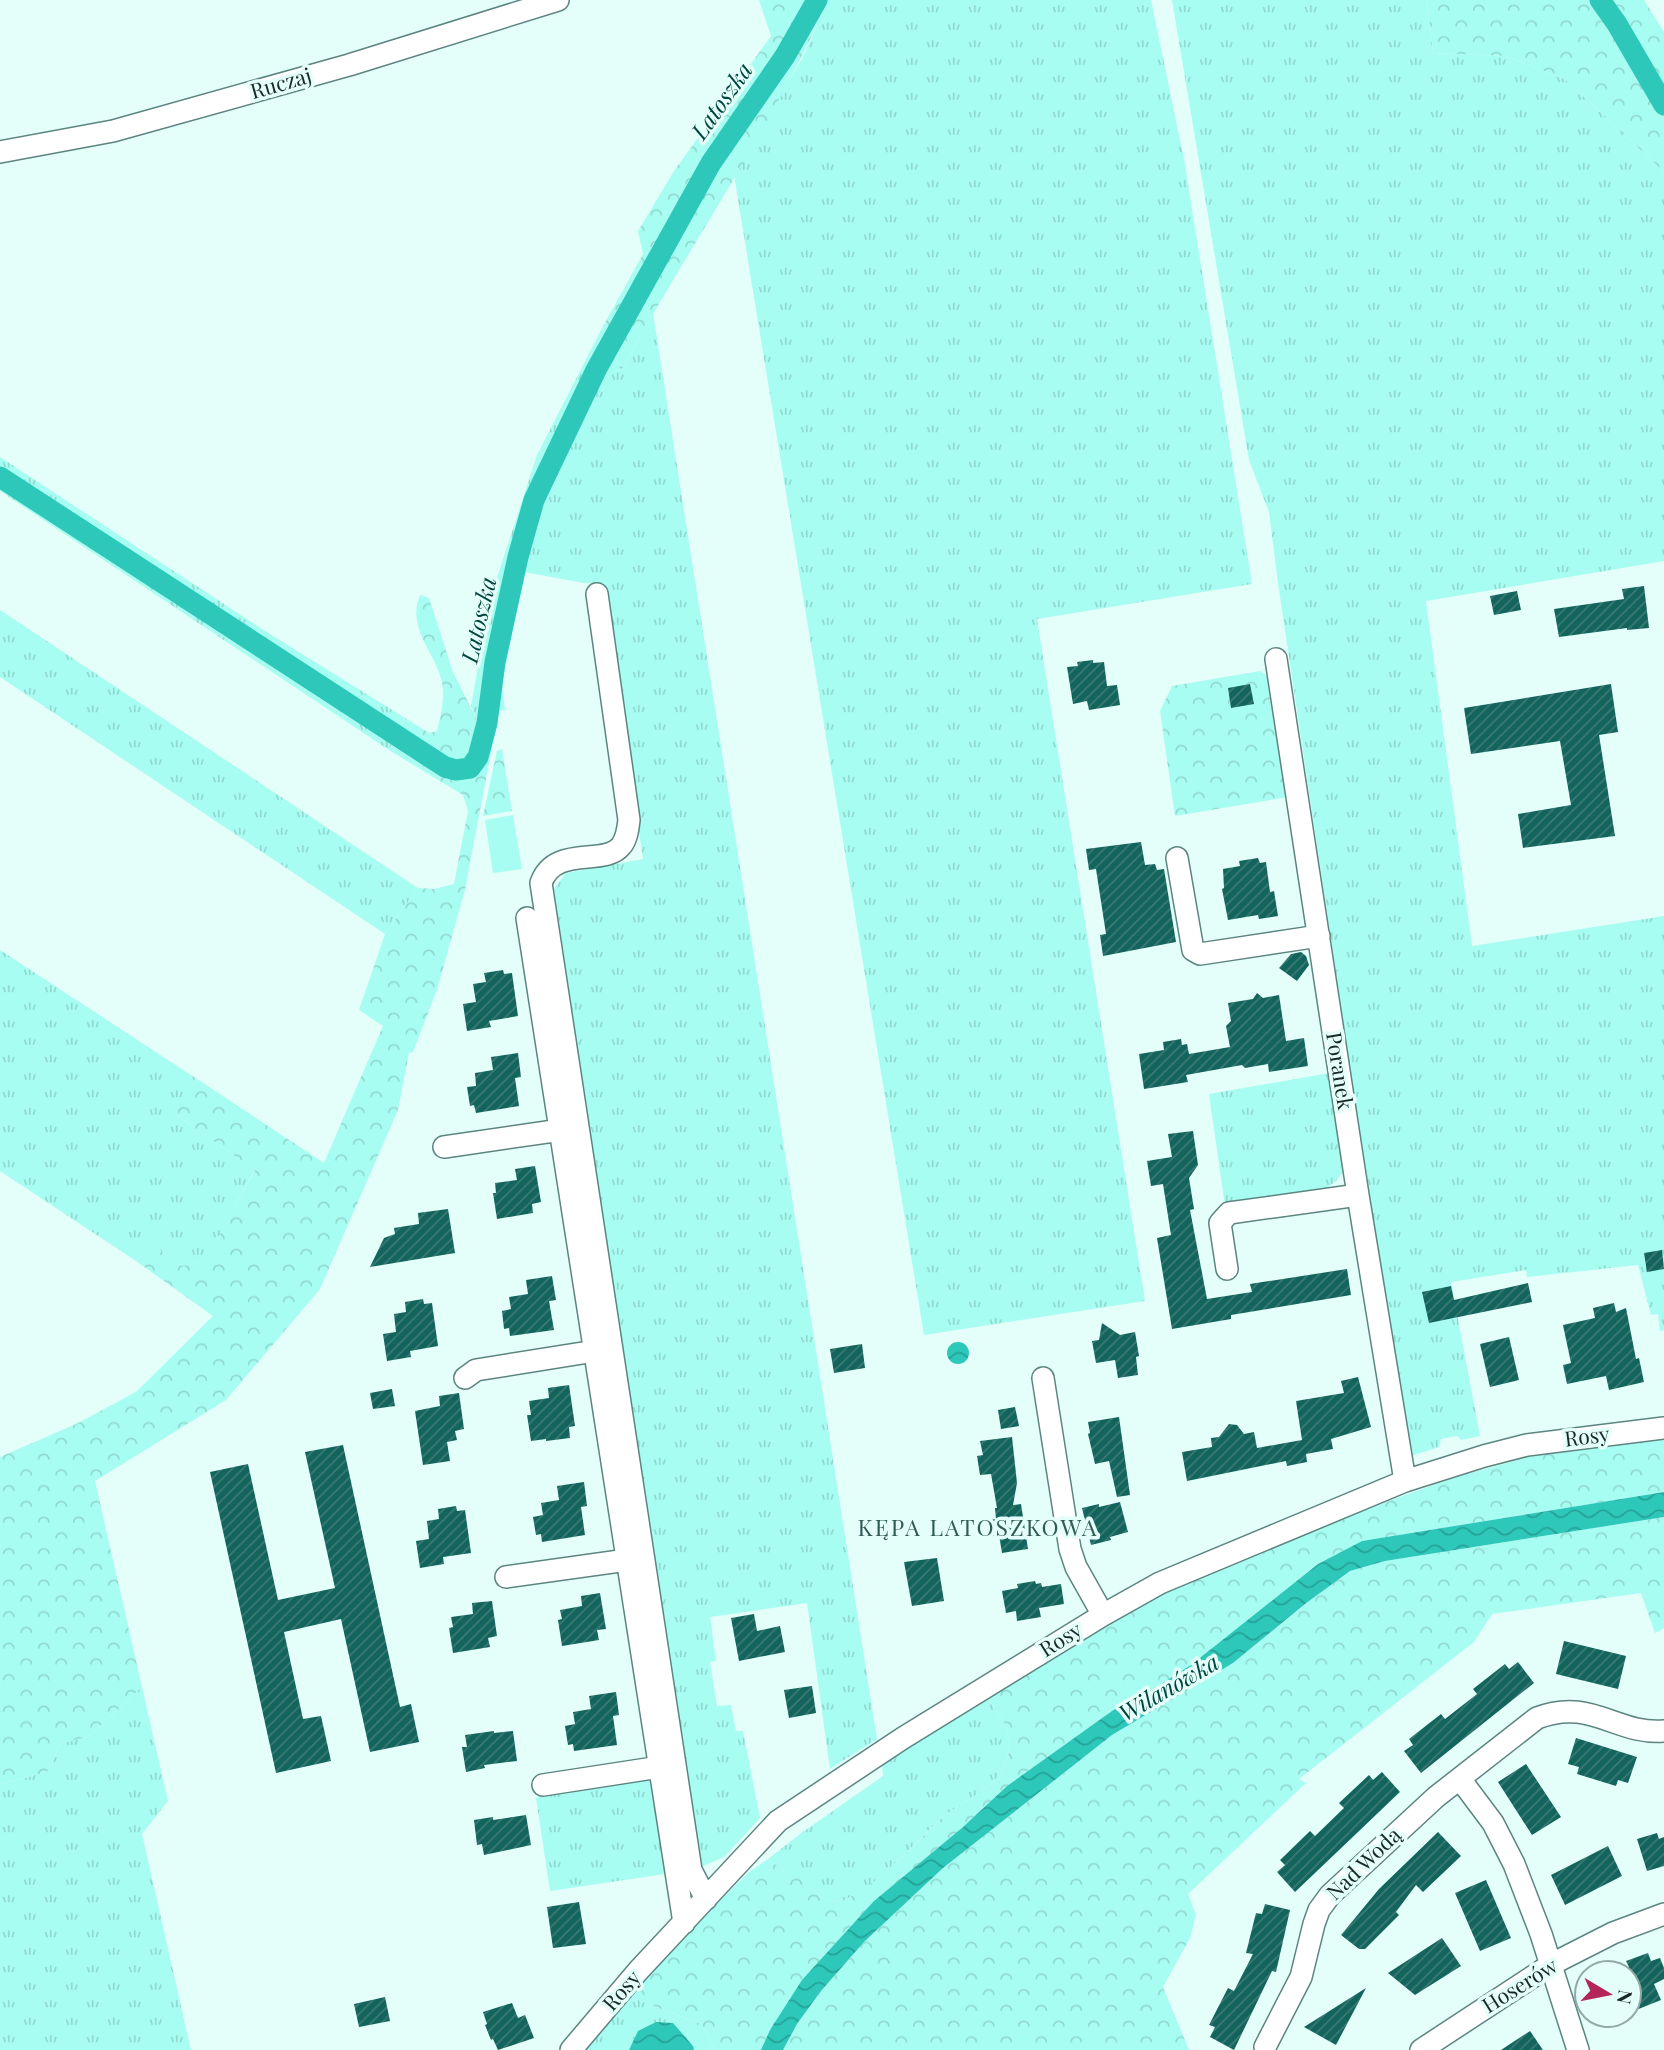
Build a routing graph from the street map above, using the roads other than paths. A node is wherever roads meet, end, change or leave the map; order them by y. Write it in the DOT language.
graph roads {
  1 [pos="558,0"];
  2 [pos="0,152"];
  3 [pos="597,594"];
  4 [pos="1276,659"];
  5 [pos="1177,858"];
  6 [pos="527,918"];
  7 [pos="1319,936"];
  8 [pos="561,1130"];
  9 [pos="444,1147"];
  10 [pos="1357,1195"];
  11 [pos="1227,1269"];
  12 [pos="595,1351"];
  13 [pos="468,1370"];
  14 [pos="1043,1378"];
  15 [pos="1664,1428"];
  16 [pos="1405,1481"];
  17 [pos="627,1560"];
  18 [pos="506,1577"];
  19 [pos="1103,1615"];
  20 [pos="1664,1731"];
  21 [pos="660,1767"];
  22 [pos="1460,1779"];
  23 [pos="543,1785"];
  24 [pos="706,1899"];
  25 [pos="1664,1914"];
  26 [pos="684,1923"];
  27 [pos="1552,1964"];
  28 [pos="1265,2047"];
  29 [pos="571,2050"];
  30 [pos="1421,2050"];
  31 [pos="1578,2050"];
  1 -- 2 [label="street, Ruczaj"];
  3 -- 24 [label="street"];
  4 -- 7 [label="street, Poranek"];
  5 -- 7 [label="street"];
  6 -- 8 [label="street"];
  7 -- 10 [label="street, Poranek"];
  8 -- 9 [label="street"];
  8 -- 12 [label="street"];
  10 -- 11 [label="street"];
  10 -- 16 [label="street, Poranek"];
  12 -- 13 [label="street"];
  12 -- 17 [label="street"];
  14 -- 19 [label="street"];
  15 -- 16 [label="street, Rosy"];
  16 -- 19 [label="street, Rosy"];
  17 -- 18 [label="street"];
  17 -- 21 [label="street"];
  19 -- 24 [label="street, Rosy"];
  20 -- 22 [label="street, Nad Wodą"];
  21 -- 23 [label="street"];
  21 -- 26 [label="street"];
  22 -- 27 [label="street"];
  22 -- 28 [label="street, Nad Wodą"];
  24 -- 26 [label="street, Rosy"];
  25 -- 27 [label="street, Hoserów"];
  26 -- 29 [label="street, Rosy"];
  27 -- 30 [label="street, Hoserów"];
  27 -- 31 [label="street"];
}
